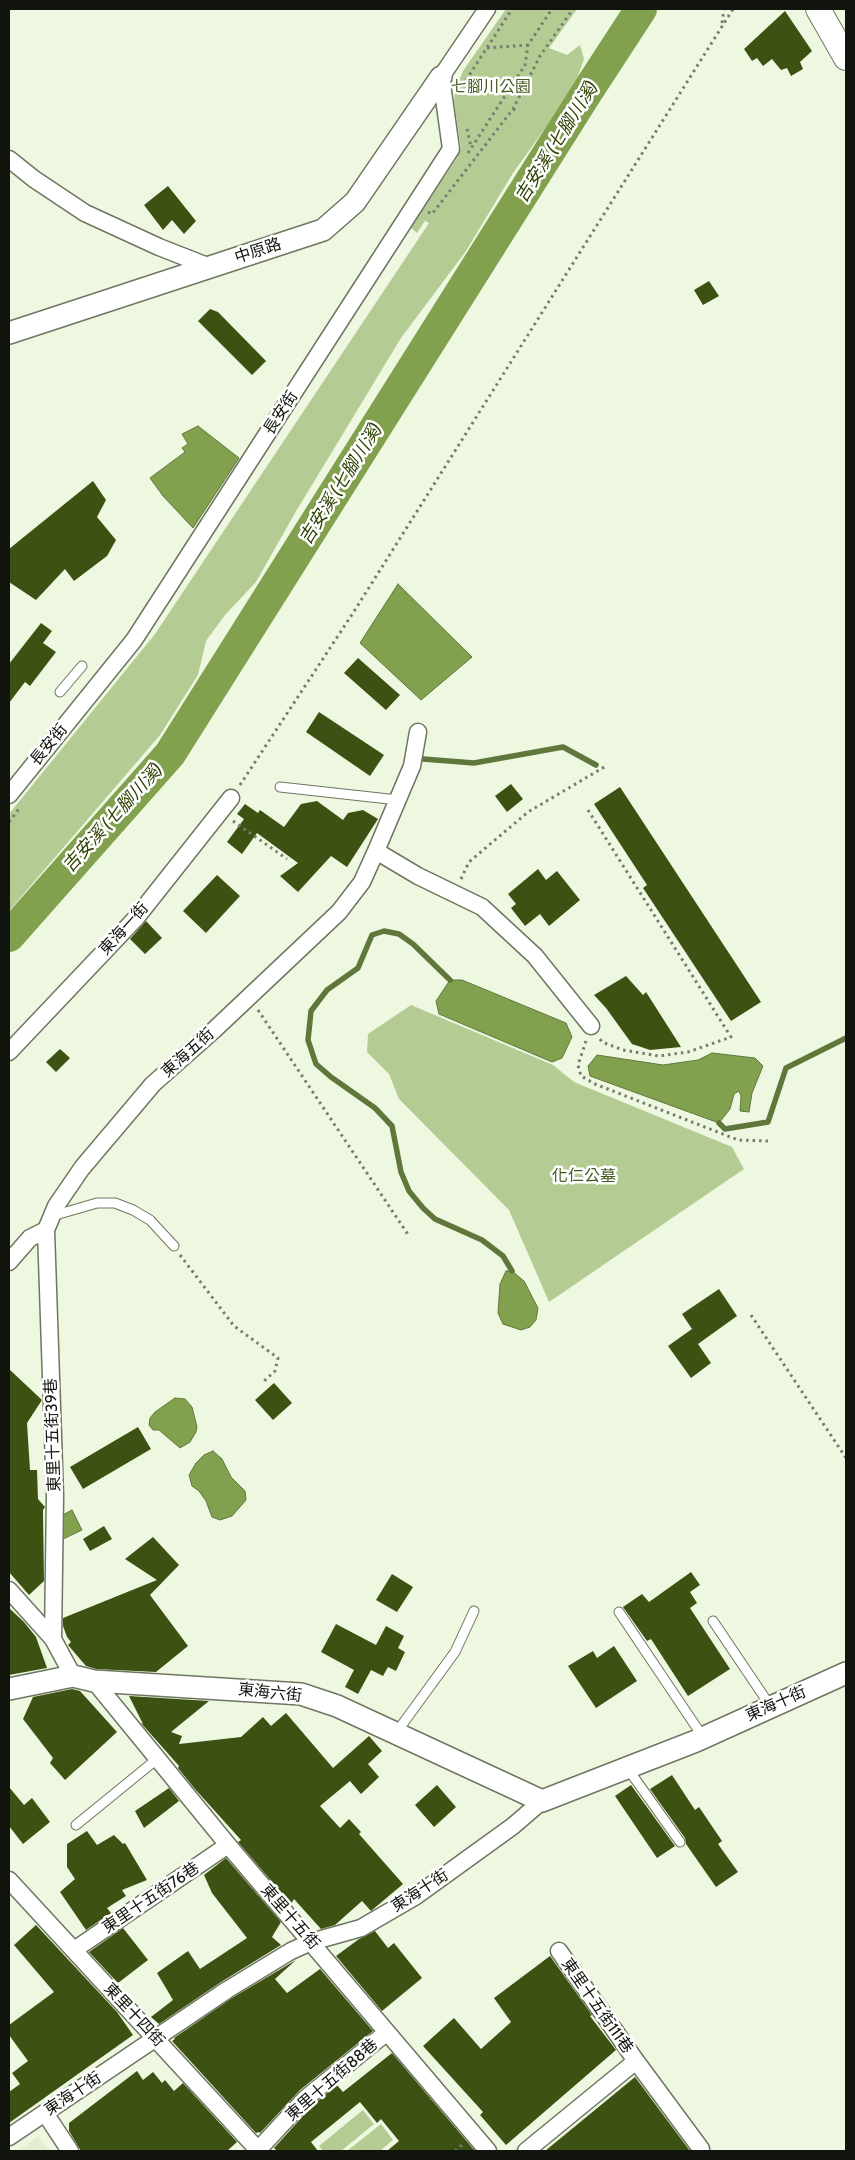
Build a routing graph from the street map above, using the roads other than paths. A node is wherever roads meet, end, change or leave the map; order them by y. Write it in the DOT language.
graph roads {
  1 [pos="487,9"];
  2 [pos="818,9"];
  3 [pos="846,58"];
  4 [pos="441,77"];
  5 [pos="9,159"];
  6 [pos="210,267"];
  7 [pos="9,333"];
  8 [pos="82,666"];
  9 [pos="60,692"];
  10 [pos="418,732"];
  11 [pos="280,787"];
  12 [pos="9,795"];
  13 [pos="231,798"];
  14 [pos="398,800"];
  15 [pos="376,851"];
  16 [pos="591,1026"];
  17 [pos="9,1052"];
  18 [pos="49,1223"];
  19 [pos="174,1246"];
  20 [pos="9,1262"];
  21 [pos="9,1590"];
  22 [pos="474,1611"];
  23 [pos="619,1612"];
  24 [pos="713,1621"];
  25 [pos="53,1639"];
  26 [pos="846,1673"];
  27 [pos="73,1676"];
  28 [pos="94,1681"];
  29 [pos="9,1689"];
  30 [pos="771,1707"];
  31 [pos="396,1733"];
  32 [pos="703,1737"];
  33 [pos="157,1758"];
  34 [pos="627,1768"];
  35 [pos="542,1801"];
  36 [pos="76,1825"];
  37 [pos="680,1842"];
  38 [pos="228,1845"];
  39 [pos="9,1880"];
  40 [pos="14,1897"];
  41 [pos="311,1942"];
  42 [pos="74,1950"];
  43 [pos="559,1951"];
  44 [pos="386,2033"];
  45 [pos="156,2038"];
  46 [pos="636,2062"];
  47 [pos="45,2113"];
  48 [pos="9,2137"];
  49 [pos="701,2149"];
  50 [pos="70,2151"];
  51 [pos="258,2151"];
  52 [pos="488,2151"];
  53 [pos="526,2151"];
  1 -- 4 [label="street"];
  2 -- 3 [label="main road"];
  4 -- 6 [label="street, 中原路"];
  4 -- 12 [label="street, 長安街"];
  5 -- 6 [label="street"];
  6 -- 7 [label="street, 中原路"];
  8 -- 9 [label="lane"];
  10 -- 14 [label="street, 東海五街"];
  11 -- 14 [label="lane"];
  13 -- 17 [label="street, 東海一街"];
  14 -- 15 [label="street, 東海五街"];
  15 -- 16 [label="street"];
  15 -- 18 [label="street, 東海五街"];
  18 -- 19 [label="lane"];
  18 -- 20 [label="street, 東海五街"];
  18 -- 25 [label="street, 東里十五街39巷"];
  21 -- 25 [label="street"];
  22 -- 31 [label="lane"];
  23 -- 32 [label="lane"];
  24 -- 30 [label="lane"];
  25 -- 27 [label="street"];
  26 -- 30 [label="street, 東海十街"];
  27 -- 28 [label="street, 東海六街"];
  27 -- 29 [label="street, 東海六街"];
  28 -- 31 [label="street, 東海六街"];
  28 -- 33 [label="street, 東里十五街"];
  30 -- 32 [label="street, 東海十街"];
  31 -- 35 [label="street, 東海六街"];
  32 -- 34 [label="street, 東海十街"];
  33 -- 36 [label="lane"];
  33 -- 38 [label="street, 東里十五街"];
  34 -- 35 [label="street, 東海十街"];
  34 -- 37 [label="lane"];
  35 -- 41 [label="street, 東海十街"];
  38 -- 41 [label="street, 東里十五街"];
  38 -- 42 [label="street, 東里十五街76巷"];
  39 -- 40 [label="street, 東里十四街"];
  40 -- 42 [label="street, 東里十四街"];
  41 -- 44 [label="street, 東里十五街"];
  41 -- 45 [label="street, 東海十街"];
  42 -- 45 [label="street, 東里十四街"];
  43 -- 46 [label="street, 東里十五街111巷"];
  44 -- 51 [label="street, 東里十五街88巷"];
  44 -- 52 [label="street, 東里十五街"];
  45 -- 47 [label="street, 東海十街"];
  45 -- 51 [label="street, 東里十四街"];
  46 -- 49 [label="street, 東里十五街111巷"];
  46 -- 53 [label="street, 東里十五街111巷"];
  47 -- 48 [label="street, 東海十街"];
  47 -- 50 [label="street"];
}
